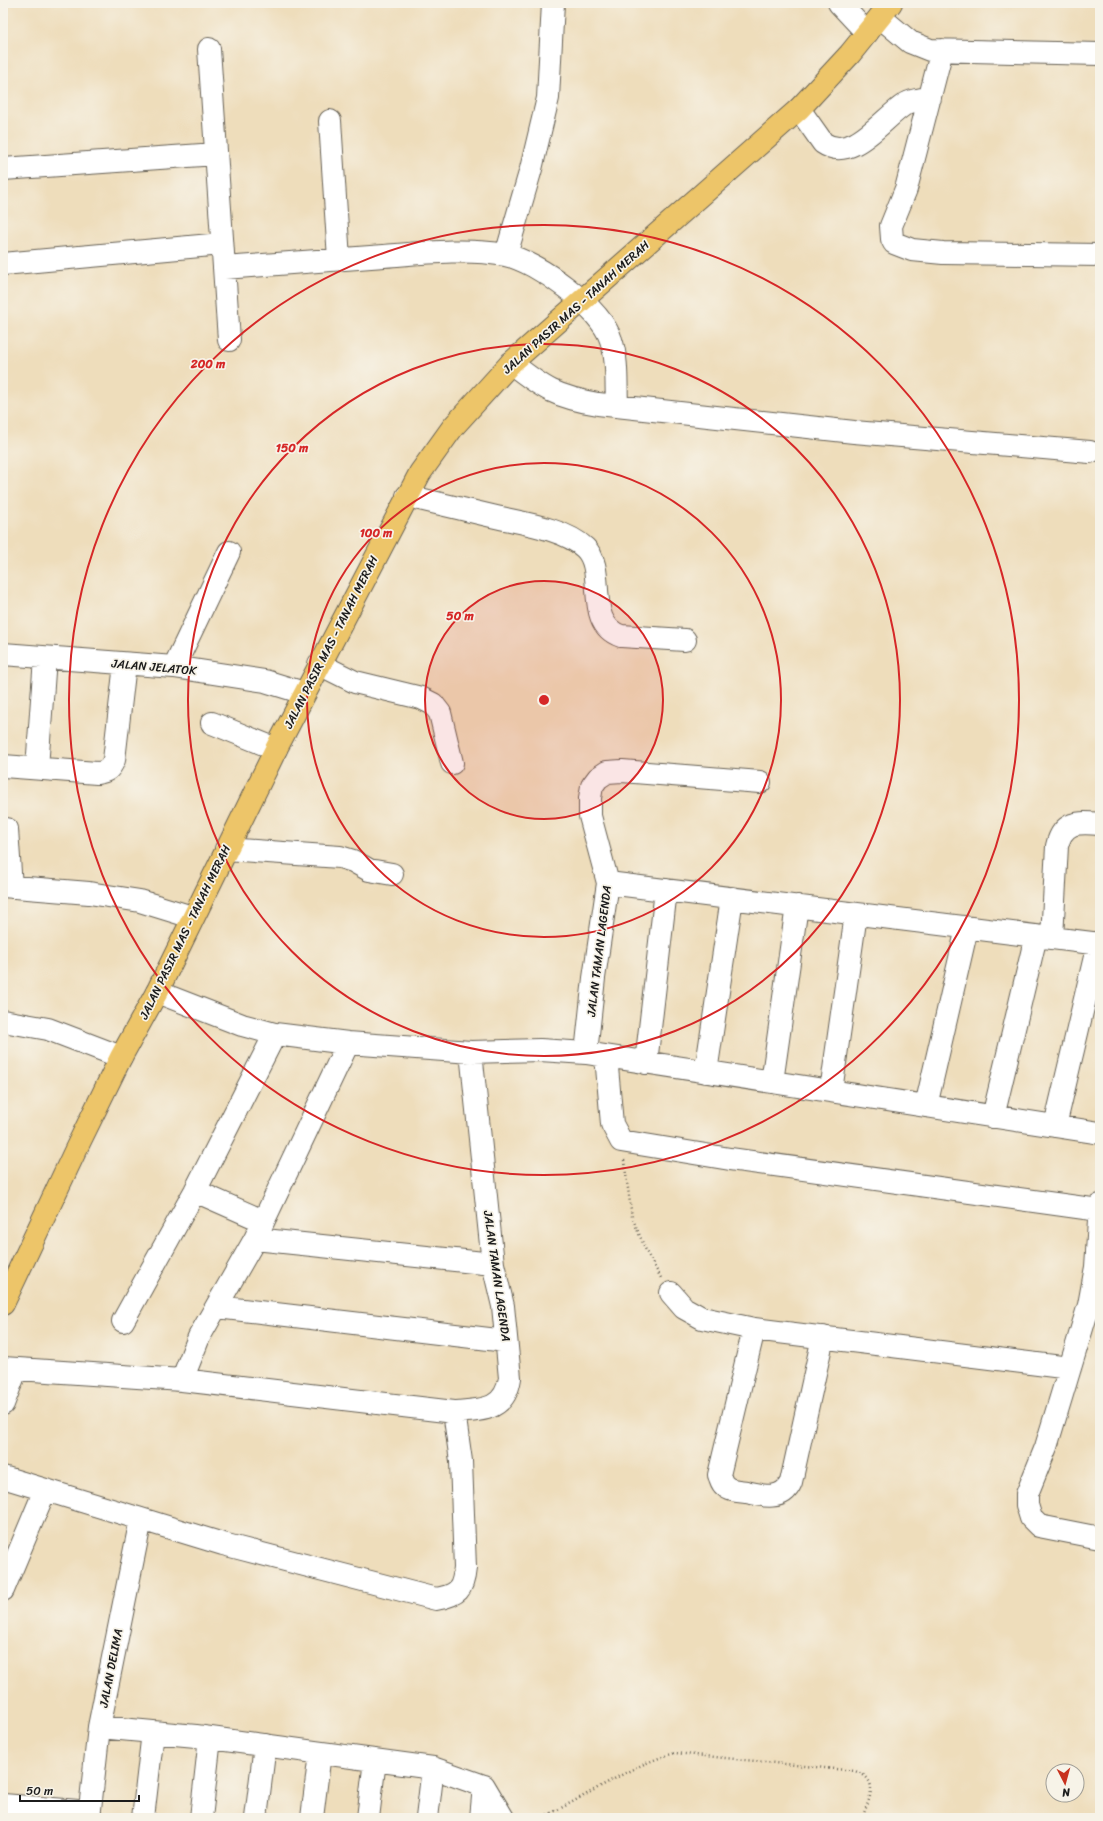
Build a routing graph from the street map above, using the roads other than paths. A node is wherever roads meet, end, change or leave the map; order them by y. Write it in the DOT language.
graph roads {
  1 [pos="553,3"];
  2 [pos="839,3"];
  3 [pos="879,17"];
  4 [pos="209,49"];
  5 [pos="942,50"];
  6 [pos="1100,54"];
  7 [pos="930,98"];
  8 [pos="799,109"];
  9 [pos="330,121"];
  10 [pos="216,154"];
  11 [pos="3,169"];
  12 [pos="222,244"];
  13 [pos="506,255"];
  14 [pos="1100,255"];
  15 [pos="339,259"];
  16 [pos="3,264"];
  17 [pos="224,268"];
  18 [pos="583,301"];
  19 [pos="228,340"];
  20 [pos="511,362"];
  21 [pos="617,406"];
  22 [pos="1090,452"];
  23 [pos="407,496"];
  24 [pos="230,552"];
  25 [pos="685,640"];
  26 [pos="3,654"];
  27 [pos="45,658"];
  28 [pos="125,664"];
  29 [pos="319,664"];
  30 [pos="174,667"];
  31 [pos="304,693"];
  32 [pos="212,723"];
  33 [pos="276,749"];
  34 [pos="452,763"];
  35 [pos="3,766"];
  36 [pos="37,768"];
  37 [pos="760,782"];
  38 [pos="1100,824"];
  39 [pos="7,829"];
  40 [pos="226,850"];
  41 [pos="392,874"];
  42 [pos="608,883"];
  43 [pos="7,886"];
  44 [pos="666,890"];
  45 [pos="732,898"];
  46 [pos="797,906"];
  47 [pos="856,914"];
  48 [pos="192,917"];
  49 [pos="967,928"];
  50 [pos="1044,937"];
  51 [pos="1099,944"];
  52 [pos="157,992"];
  53 [pos="3,1021"];
  54 [pos="275,1034"];
  55 [pos="348,1044"];
  56 [pos="471,1052"];
  57 [pos="596,1055"];
  58 [pos="121,1057"];
  59 [pos="646,1063"];
  60 [pos="706,1072"];
  61 [pos="772,1082"];
  62 [pos="831,1092"];
  63 [pos="926,1106"];
  64 [pos="993,1117"];
  65 [pos="1055,1126"];
  66 [pos="1100,1133"];
  67 [pos="195,1191"];
  68 [pos="1100,1208"];
  69 [pos="259,1230"];
  70 [pos="492,1264"];
  71 [pos="671,1293"];
  72 [pos="3,1304"];
  73 [pos="216,1307"];
  74 [pos="123,1321"];
  75 [pos="754,1329"];
  76 [pos="824,1338"];
  77 [pos="506,1341"];
  78 [pos="1070,1368"];
  79 [pos="10,1369"];
  80 [pos="182,1380"];
  81 [pos="3,1404"];
  82 [pos="454,1412"];
  83 [pos="3,1477"];
  84 [pos="45,1490"];
  85 [pos="141,1519"];
  86 [pos="1100,1538"];
  87 [pos="3,1590"];
  88 [pos="99,1727"];
  89 [pos="153,1732"];
  90 [pos="210,1738"];
  91 [pos="265,1745"];
  92 [pos="320,1753"];
  93 [pos="375,1760"];
  94 [pos="433,1768"];
  95 [pos="484,1786"];
  96 [pos="3,1805"];
  97 [pos="90,1815"];
  98 [pos="143,1818"];
  99 [pos="201,1818"];
  100 [pos="256,1818"];
  101 [pos="312,1818"];
  102 [pos="368,1818"];
  103 [pos="427,1818"];
  104 [pos="481,1818"];
  105 [pos="503,1818"];
  1 -- 13 [label="street"];
  2 -- 3 [label="street"];
  3 -- 5 [label="street"];
  3 -- 8 [label="main road, JALAN PASIR MAS - TANAH MERAH"];
  4 -- 10 [label="street"];
  5 -- 6 [label="street"];
  5 -- 7 [label="street"];
  7 -- 8 [label="street"];
  7 -- 14 [label="street"];
  8 -- 18 [label="main road, JALAN PASIR MAS - TANAH MERAH"];
  9 -- 15 [label="street"];
  10 -- 11 [label="street"];
  10 -- 12 [label="street"];
  12 -- 16 [label="street"];
  12 -- 17 [label="street"];
  13 -- 15 [label="street"];
  13 -- 18 [label="street"];
  15 -- 17 [label="street"];
  17 -- 19 [label="street"];
  18 -- 20 [label="main road, JALAN PASIR MAS - TANAH MERAH"];
  18 -- 21 [label="street"];
  20 -- 21 [label="street"];
  20 -- 23 [label="main road, JALAN PASIR MAS - TANAH MERAH"];
  21 -- 22 [label="street"];
  23 -- 25 [label="street"];
  23 -- 29 [label="main road, JALAN PASIR MAS - TANAH MERAH"];
  24 -- 30 [label="street"];
  26 -- 27 [label="street, JALAN JELATOK"];
  27 -- 28 [label="street, JALAN JELATOK"];
  27 -- 36 [label="street"];
  28 -- 30 [label="street, JALAN JELATOK"];
  28 -- 36 [label="street"];
  29 -- 31 [label="main road, JALAN PASIR MAS - TANAH MERAH"];
  29 -- 34 [label="street"];
  30 -- 31 [label="street, JALAN JELATOK"];
  31 -- 33 [label="main road, JALAN PASIR MAS - TANAH MERAH"];
  32 -- 33 [label="street"];
  33 -- 40 [label="main road, JALAN PASIR MAS - TANAH MERAH"];
  35 -- 36 [label="street"];
  37 -- 42 [label="street, JALAN TAMAN LAGENDA"];
  38 -- 50 [label="street"];
  39 -- 43 [label="street"];
  40 -- 41 [label="street"];
  40 -- 48 [label="main road, JALAN PASIR MAS - TANAH MERAH"];
  42 -- 44 [label="street"];
  42 -- 57 [label="street, JALAN TAMAN LAGENDA"];
  43 -- 48 [label="street"];
  44 -- 45 [label="street"];
  44 -- 59 [label="street"];
  45 -- 46 [label="street"];
  45 -- 60 [label="street"];
  46 -- 47 [label="street"];
  46 -- 61 [label="street"];
  47 -- 49 [label="street"];
  47 -- 62 [label="street"];
  48 -- 52 [label="main road, JALAN PASIR MAS - TANAH MERAH"];
  49 -- 50 [label="street"];
  49 -- 63 [label="street"];
  50 -- 51 [label="street"];
  50 -- 64 [label="street"];
  51 -- 65 [label="street"];
  52 -- 54 [label="street"];
  52 -- 58 [label="main road, JALAN PASIR MAS - TANAH MERAH"];
  53 -- 58 [label="street"];
  54 -- 55 [label="street"];
  54 -- 67 [label="street"];
  55 -- 56 [label="street"];
  55 -- 69 [label="street"];
  56 -- 57 [label="street"];
  56 -- 70 [label="street, JALAN TAMAN LAGENDA"];
  57 -- 59 [label="street"];
  57 -- 68 [label="street, JALAN TAMAN LAGENDA"];
  58 -- 72 [label="main road, JALAN PASIR MAS - TANAH MERAH"];
  59 -- 60 [label="street"];
  60 -- 61 [label="street"];
  61 -- 62 [label="street"];
  62 -- 63 [label="street"];
  63 -- 64 [label="street"];
  64 -- 65 [label="street"];
  65 -- 66 [label="street"];
  67 -- 69 [label="street"];
  67 -- 74 [label="street"];
  68 -- 78 [label="street"];
  69 -- 70 [label="street"];
  69 -- 73 [label="street"];
  70 -- 77 [label="street, JALAN TAMAN LAGENDA"];
  71 -- 75 [label="street"];
  73 -- 77 [label="street"];
  73 -- 80 [label="street"];
  75 -- 76 [label="street"];
  75 -- 76 [label="street"];
  76 -- 78 [label="street"];
  77 -- 82 [label="street, JALAN TAMAN LAGENDA"];
  78 -- 86 [label="street"];
  79 -- 80 [label="street, JALAN TAMAN LAGENDA"];
  79 -- 81 [label="street"];
  80 -- 82 [label="street, JALAN TAMAN LAGENDA"];
  82 -- 85 [label="street"];
  83 -- 84 [label="street"];
  84 -- 85 [label="street"];
  84 -- 87 [label="street"];
  85 -- 88 [label="street, JALAN DELIMA"];
  88 -- 89 [label="street"];
  88 -- 97 [label="street, JALAN DELIMA"];
  89 -- 90 [label="street"];
  89 -- 98 [label="street"];
  90 -- 91 [label="street"];
  90 -- 99 [label="street"];
  91 -- 92 [label="street"];
  91 -- 100 [label="street"];
  92 -- 93 [label="street"];
  92 -- 101 [label="street"];
  93 -- 94 [label="street"];
  93 -- 102 [label="street"];
  94 -- 95 [label="street"];
  94 -- 103 [label="street"];
  95 -- 104 [label="street"];
  95 -- 105 [label="street"];
  96 -- 97 [label="street"];
}
